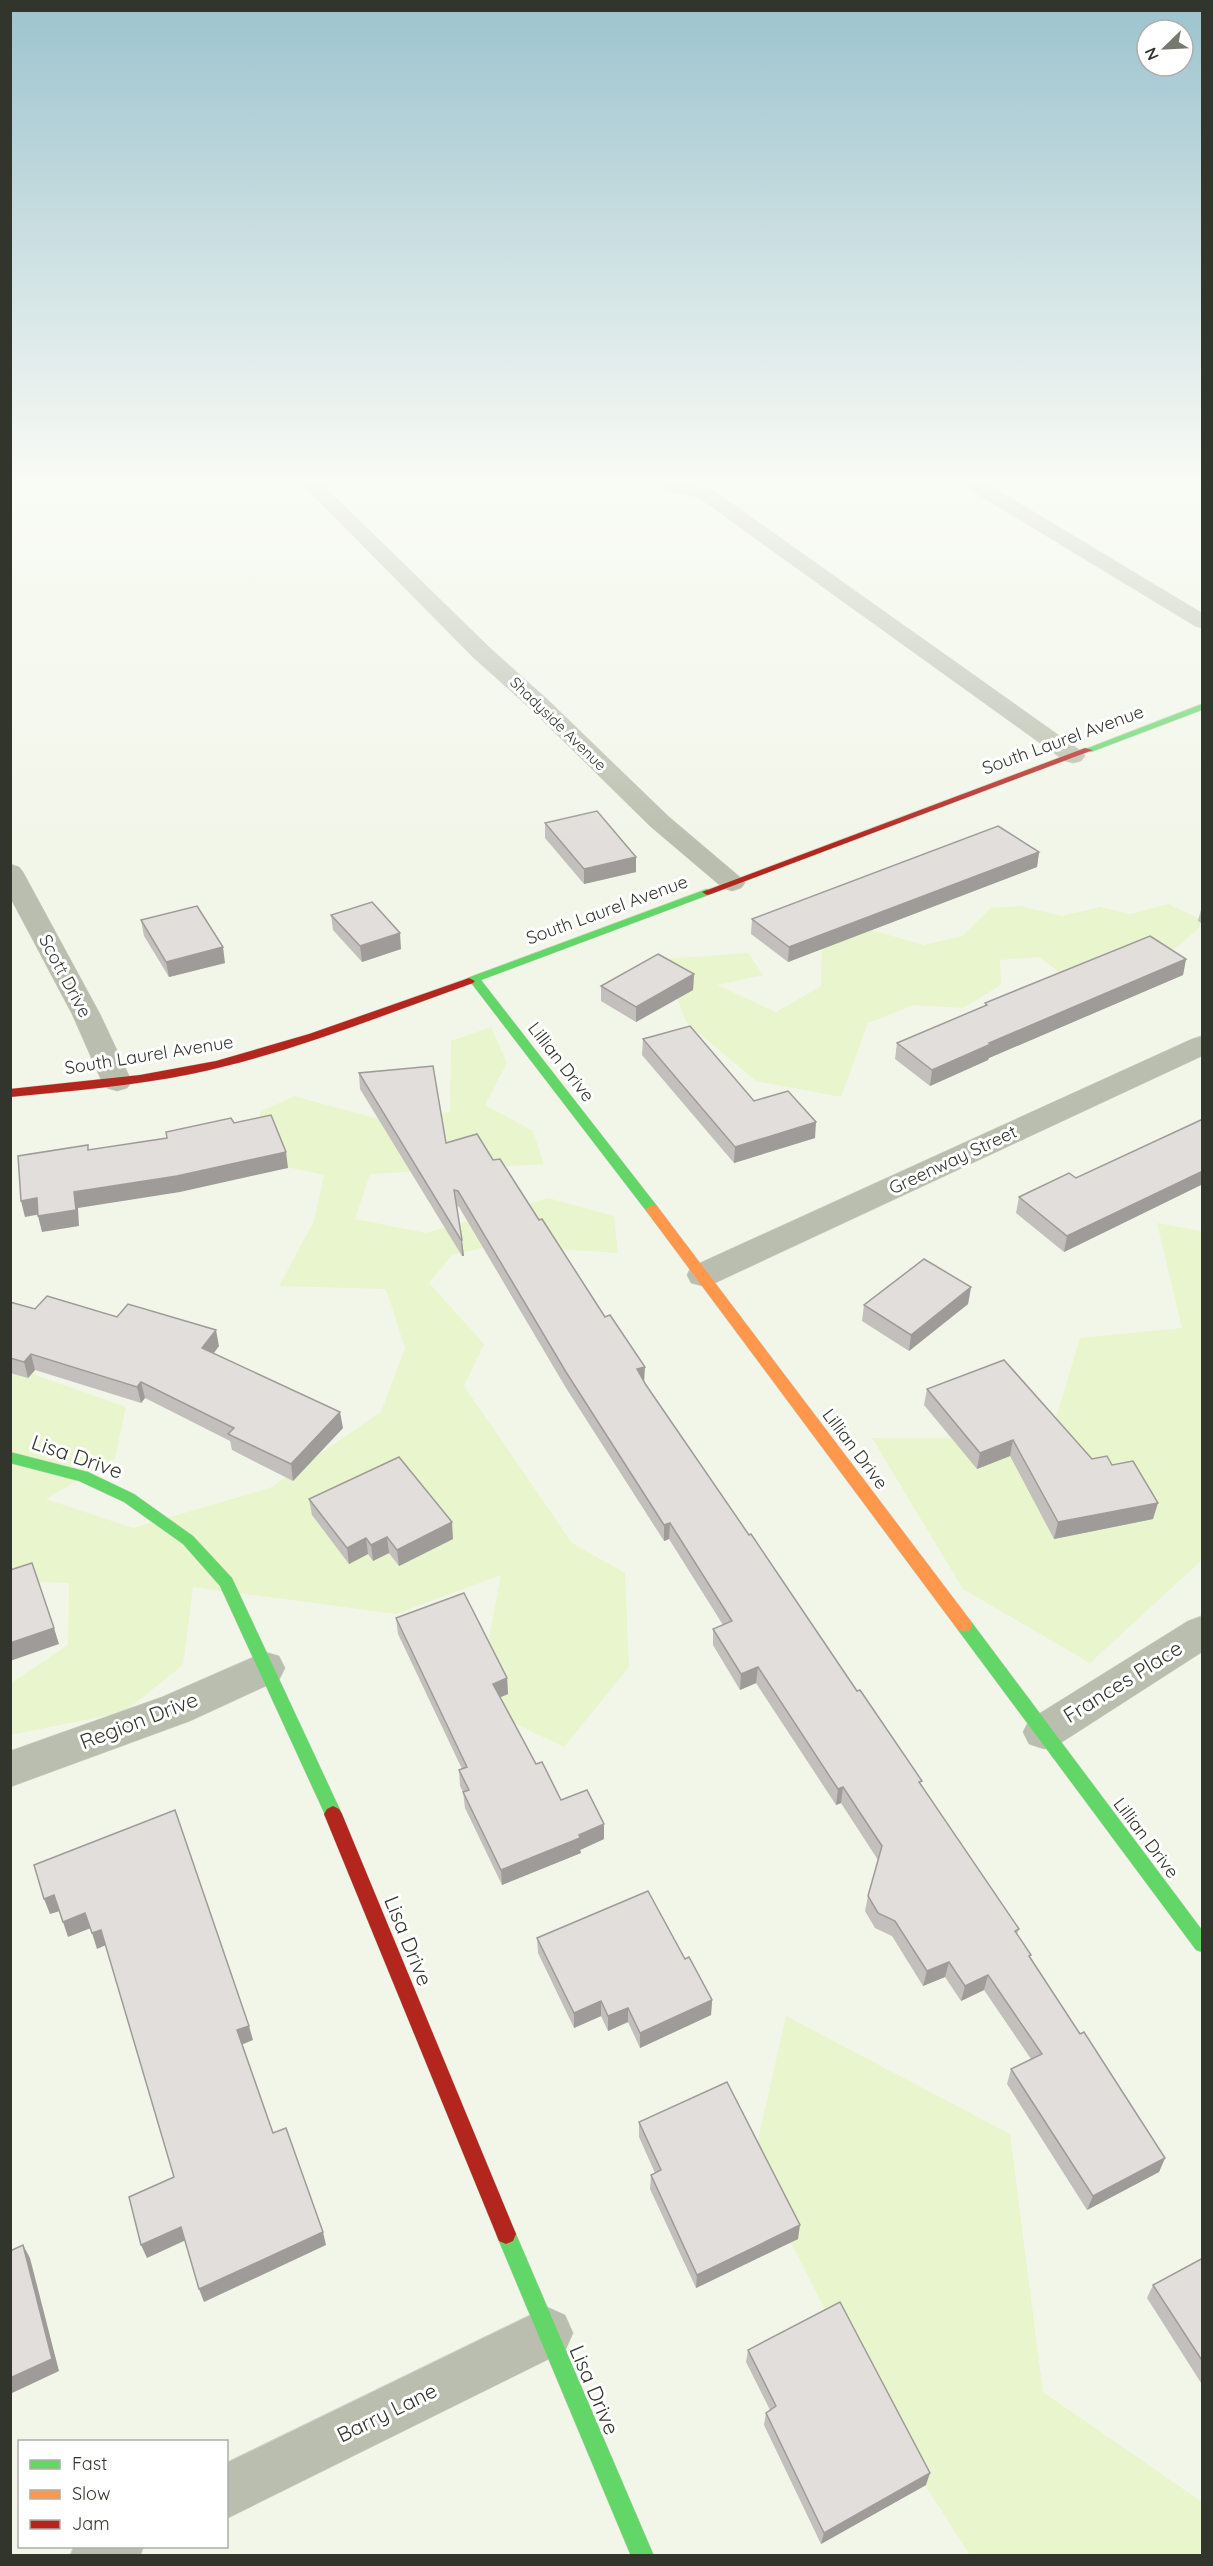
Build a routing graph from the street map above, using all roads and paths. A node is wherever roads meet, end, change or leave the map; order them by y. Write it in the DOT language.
graph roads {
  1 [pos="433,605"];
  2 [pos="859,605"];
  3 [pos="1174,605"];
  4 [pos="1203,622"];
  5 [pos="1203,707"];
  6 [pos="1073,756"];
  7 [pos="10,872"];
  8 [pos="732,883"];
  9 [pos="474,979"];
  10 [pos="1203,1045"];
  11 [pos="117,1082"];
  12 [pos="10,1093"];
  13 [pos="703,1275"];
  14 [pos="10,1457"];
  15 [pos="1203,1632"];
  16 [pos="265,1668"];
  17 [pos="1044,1732"];
  18 [pos="10,1769"];
  19 [pos="1203,1944"];
  20 [pos="547,2333"];
  21 [pos="228,2491"];
  22 [pos="114,2548"];
  23 [pos="98,2556"];
  24 [pos="642,2556"];
  1 -- 8 [label="street, Shadyside Avenue"];
  2 -- 6 [label="street"];
  3 -- 4 [label="street"];
  5 -- 6 [label="street, South Laurel Avenue"];
  6 -- 8 [label="street, South Laurel Avenue"];
  7 -- 11 [label="street, Scott Drive"];
  8 -- 9 [label="street, South Laurel Avenue"];
  9 -- 11 [label="street, South Laurel Avenue"];
  9 -- 13 [label="street, Lillian Drive"];
  10 -- 13 [label="street, Greenway Street"];
  11 -- 12 [label="street, South Laurel Avenue"];
  13 -- 17 [label="street, Lillian Drive"];
  14 -- 16 [label="street, Lisa Drive"];
  15 -- 17 [label="street, Frances Place"];
  16 -- 18 [label="street, Region Drive"];
  16 -- 20 [label="street, Lisa Drive"];
  17 -- 19 [label="street, Lillian Drive"];
  20 -- 21 [label="street, Barry Lane"];
  20 -- 24 [label="street, Lisa Drive"];
  22 -- 23 [label="street"];
}
